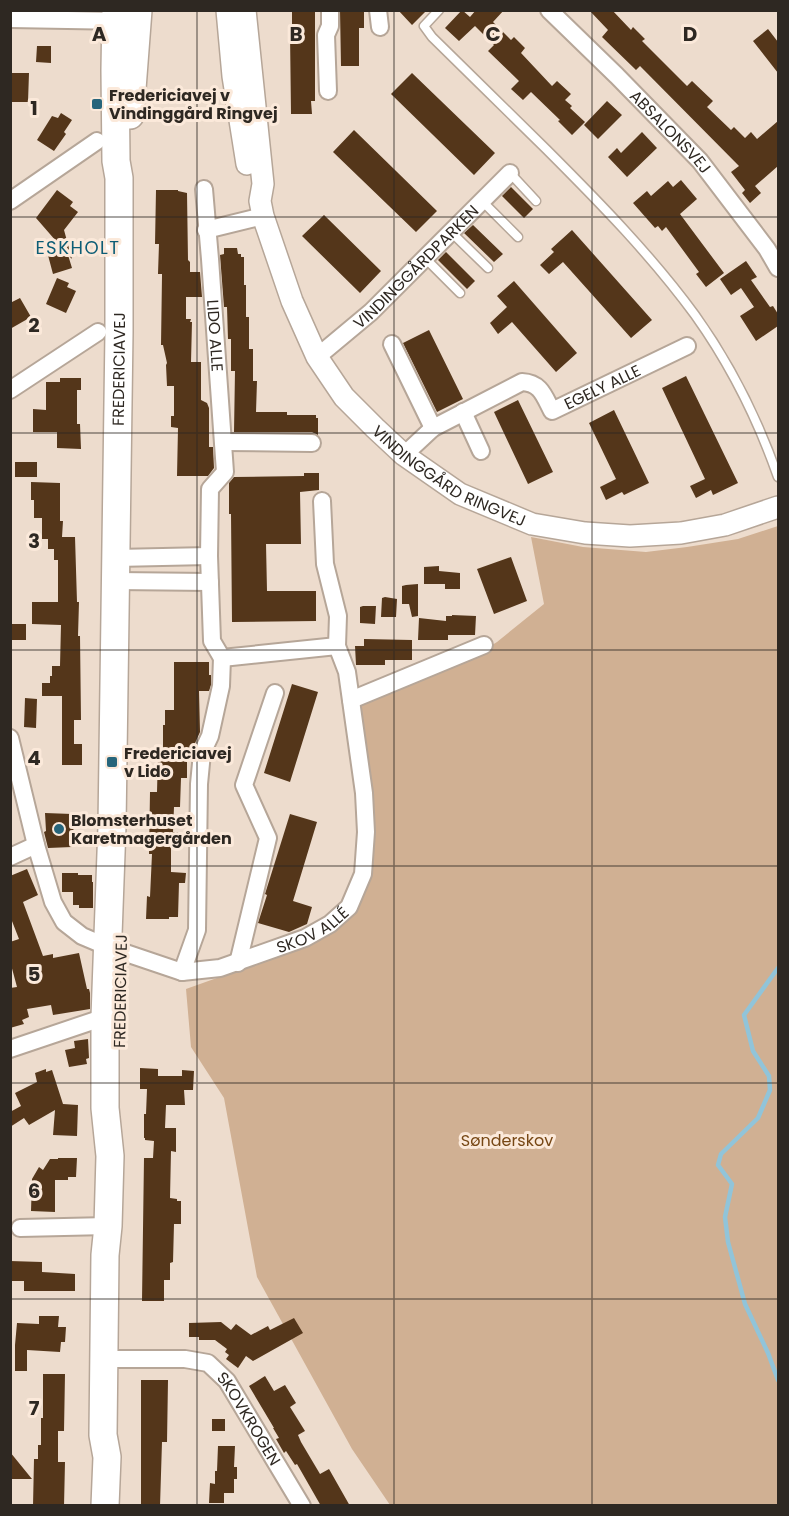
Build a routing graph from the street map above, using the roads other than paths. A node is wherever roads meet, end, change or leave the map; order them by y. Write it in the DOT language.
graph roads {
  1 [pos="226,10"];
  2 [pos="245,10"];
  3 [pos="330,10"];
  4 [pos="439,10"];
  5 [pos="549,10"];
  6 [pos="127,16"];
  7 [pos="10,19"];
  8 [pos="328,91"];
  9 [pos="97,141"];
  10 [pos="510,173"];
  11 [pos="204,189"];
  12 [pos="10,201"];
  13 [pos="482,201"];
  14 [pos="537,201"];
  15 [pos="262,208"];
  16 [pos="206,230"];
  17 [pos="451,232"];
  18 [pos="518,237"];
  19 [pos="424,258"];
  20 [pos="488,268"];
  21 [pos="778,268"];
  22 [pos="460,293"];
  23 [pos="98,332"];
  24 [pos="392,344"];
  25 [pos="687,346"];
  26 [pos="317,357"];
  27 [pos="10,390"];
  28 [pos="463,412"];
  29 [pos="433,428"];
  30 [pos="223,442"];
  31 [pos="312,443"];
  32 [pos="481,451"];
  33 [pos="404,455"];
  34 [pos="778,477"];
  35 [pos="322,501"];
  36 [pos="778,507"];
  37 [pos="209,556"];
  38 [pos="116,570"];
  39 [pos="210,582"];
  40 [pos="484,645"];
  41 [pos="338,646"];
  42 [pos="222,658"];
  43 [pos="275,693"];
  44 [pos="351,700"];
  45 [pos="10,738"];
  46 [pos="36,845"];
  47 [pos="10,856"];
  48 [pos="114,950"];
  49 [pos="238,963"];
  50 [pos="182,972"];
  51 [pos="105,1017"];
  52 [pos="10,1049"];
  53 [pos="110,1156"];
  54 [pos="108,1226"];
  55 [pos="20,1228"];
  56 [pos="110,1359"];
  57 [pos="105,1506"];
  58 [pos="302,1506"];
  1 -- 15 [label="street, VINDINGGÅRD RINGVEJ"];
  2 -- 15 [label="street, VINDINGGÅRD RINGVEJ"];
  3 -- 8 [label="street"];
  4 -- 34 [label="lane"];
  5 -- 21 [label="street, ABSALONSVEJ"];
  6 -- 7 [label="street, FREDERICIAVEJ"];
  6 -- 38 [label="main road, FREDERICIAVEJ"];
  9 -- 12 [label="street"];
  10 -- 13 [label="street, VINDINGGÅRDPARKEN"];
  10 -- 14 [label="lane"];
  11 -- 16 [label="street, LIDO ALLE"];
  13 -- 17 [label="street, VINDINGGÅRDPARKEN"];
  13 -- 18 [label="lane"];
  15 -- 16 [label="street"];
  15 -- 26 [label="street, VINDINGGÅRD RINGVEJ"];
  16 -- 30 [label="street, LIDO ALLE"];
  17 -- 19 [label="street, VINDINGGÅRDPARKEN"];
  17 -- 20 [label="lane"];
  19 -- 22 [label="lane"];
  19 -- 26 [label="street, VINDINGGÅRDPARKEN"];
  23 -- 27 [label="street"];
  24 -- 29 [label="street"];
  25 -- 28 [label="street, EGELY ALLE"];
  26 -- 33 [label="street, VINDINGGÅRD RINGVEJ"];
  28 -- 29 [label="street, EGELY ALLE"];
  28 -- 32 [label="street"];
  29 -- 33 [label="street, EGELY ALLE"];
  30 -- 31 [label="street"];
  30 -- 37 [label="street, LIDO ALLE"];
  33 -- 36 [label="street, VINDINGGÅRD RINGVEJ"];
  35 -- 41 [label="street"];
  37 -- 38 [label="street"];
  37 -- 39 [label="street"];
  38 -- 39 [label="street"];
  38 -- 48 [label="main road, FREDERICIAVEJ"];
  39 -- 42 [label="street"];
  40 -- 44 [label="street"];
  41 -- 42 [label="street"];
  41 -- 44 [label="street, SKOV ALLÉ"];
  42 -- 50 [label="street"];
  43 -- 49 [label="street"];
  44 -- 49 [label="street, SKOV ALLÉ"];
  45 -- 46 [label="street, SKOV ALLÉ"];
  46 -- 47 [label="street"];
  46 -- 48 [label="street, SKOV ALLÉ"];
  48 -- 50 [label="street, SKOV ALLÉ"];
  48 -- 51 [label="main road, FREDERICIAVEJ"];
  48 -- 53 [label="main road, FREDERICIAVEJ"];
  49 -- 50 [label="street, SKOV ALLÉ"];
  51 -- 52 [label="street"];
  51 -- 53 [label="main road, FREDERICIAVEJ"];
  53 -- 54 [label="main road, FREDERICIAVEJ"];
  54 -- 55 [label="street"];
  54 -- 56 [label="main road, FREDERICIAVEJ"];
  56 -- 57 [label="main road, FREDERICIAVEJ"];
  56 -- 58 [label="street, SKOVKROGEN"];
}
